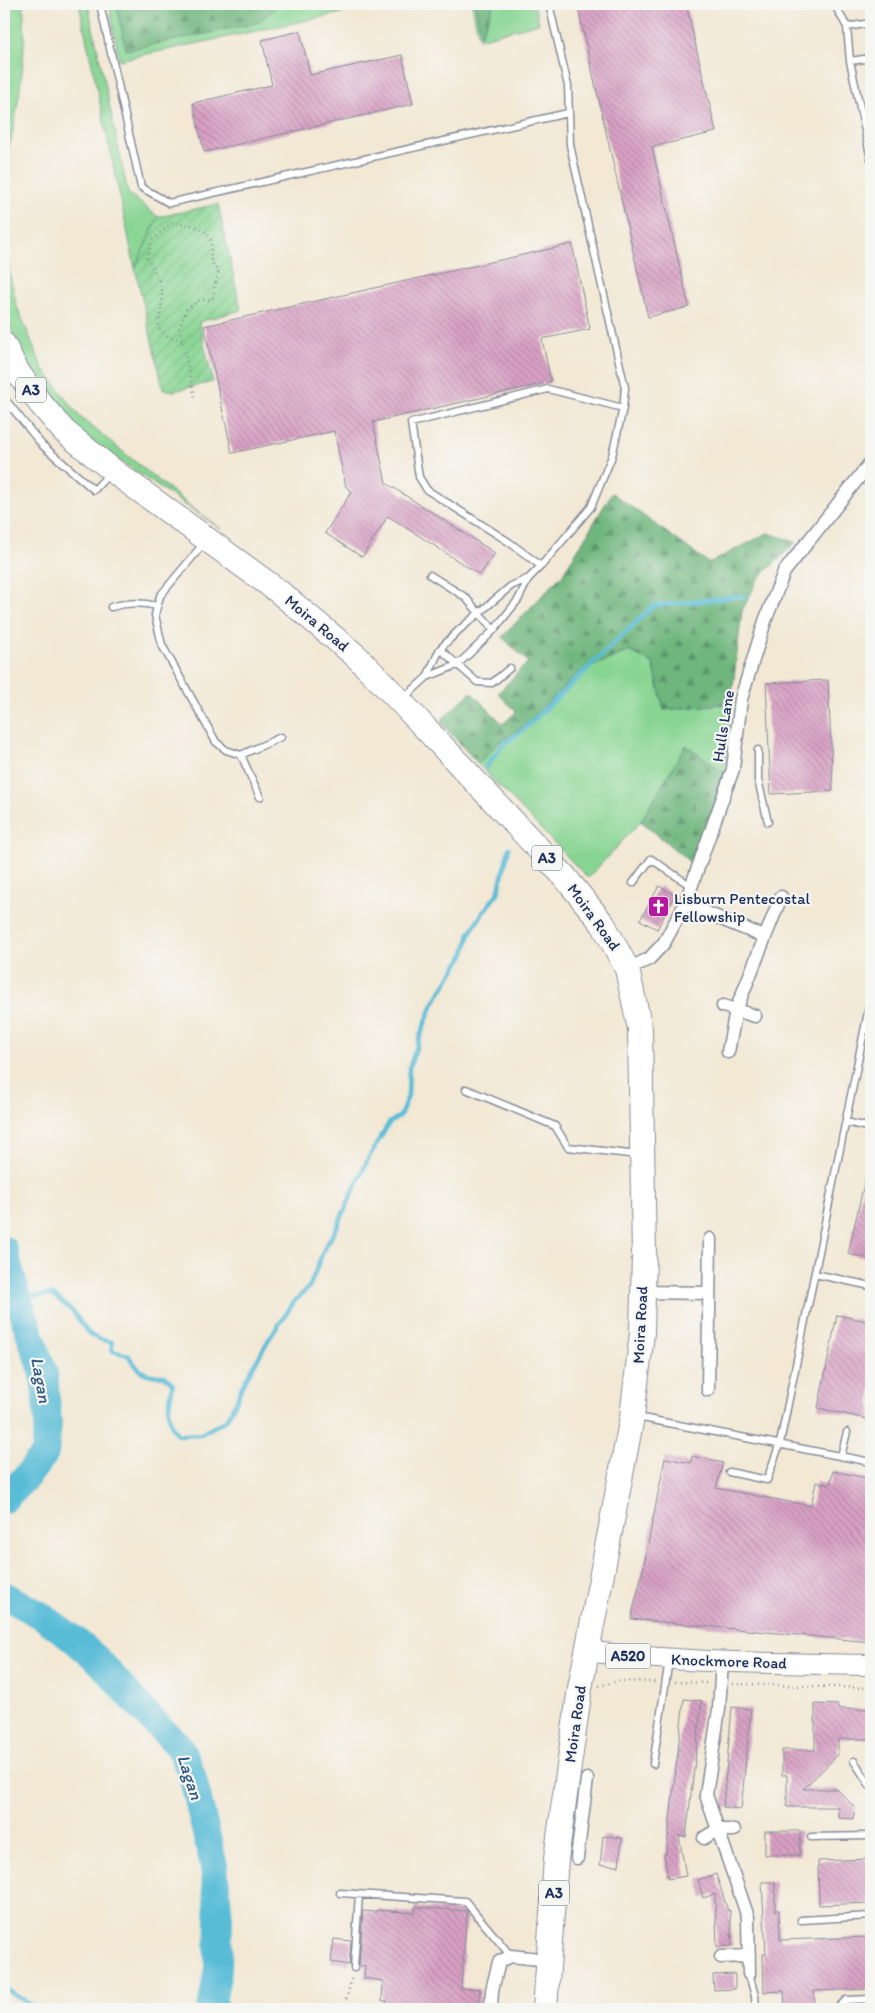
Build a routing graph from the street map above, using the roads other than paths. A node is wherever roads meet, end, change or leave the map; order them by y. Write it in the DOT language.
graph roads {
  1 [pos="100,4"];
  2 [pos="549,4"];
  3 [pos="836,4"];
  4 [pos="871,23"];
  5 [pos="847,27"];
  6 [pos="871,58"];
  7 [pos="850,61"];
  8 [pos="568,113"];
  9 [pos="871,160"];
  10 [pos="4,345"];
  11 [pos="4,398"];
  12 [pos="623,408"];
  13 [pos="871,462"];
  14 [pos="113,470"];
  15 [pos="208,538"];
  16 [pos="541,566"];
  17 [pos="430,575"];
  18 [pos="529,578"];
  19 [pos="158,606"];
  20 [pos="111,607"];
  21 [pos="479,613"];
  22 [pos="494,630"];
  23 [pos="440,649"];
  24 [pos="458,665"];
  25 [pos="510,668"];
  26 [pos="427,677"];
  27 [pos="400,701"];
  28 [pos="280,737"];
  29 [pos="758,750"];
  30 [pos="240,755"];
  31 [pos="260,797"];
  32 [pos="768,822"];
  33 [pos="633,883"];
  34 [pos="692,886"];
  35 [pos="781,897"];
  36 [pos="685,904"];
  37 [pos="764,937"];
  38 [pos="627,969"];
  39 [pos="871,997"];
  40 [pos="723,1006"];
  41 [pos="736,1010"];
  42 [pos="755,1016"];
  43 [pos="728,1052"];
  44 [pos="466,1090"];
  45 [pos="846,1122"];
  46 [pos="871,1128"];
  47 [pos="642,1156"];
  48 [pos="710,1238"];
  49 [pos="815,1274"];
  50 [pos="871,1286"];
  51 [pos="643,1292"];
  52 [pos="709,1294"];
  53 [pos="708,1390"];
  54 [pos="632,1417"];
  55 [pos="847,1432"];
  56 [pos="780,1443"];
  57 [pos="841,1456"];
  58 [pos="871,1462"];
  59 [pos="729,1472"];
  60 [pos="587,1651"];
  61 [pos="670,1659"];
  62 [pos="722,1662"];
  63 [pos="871,1665"];
  64 [pos="854,1761"];
  65 [pos="653,1764"];
  66 [pos="587,1780"];
  67 [pos="871,1787"];
  68 [pos="572,1817"];
  69 [pos="717,1830"];
  70 [pos="734,1830"];
  71 [pos="871,1836"];
  72 [pos="810,1837"];
  73 [pos="704,1838"];
  74 [pos="577,1858"];
  75 [pos="340,1893"];
  76 [pos="359,1894"];
  77 [pos="871,1916"];
  78 [pos="801,1920"];
  79 [pos="511,1956"];
  80 [pos="749,1956"];
  81 [pos="721,1957"];
  82 [pos="549,1960"];
  83 [pos="354,1968"];
  84 [pos="749,1974"];
  85 [pos="871,1999"];
  86 [pos="491,2009"];
  87 [pos="545,2009"];
  88 [pos="756,2009"];
  89 [pos="837,2009"];
  1 -- 8 [label="lane"];
  2 -- 8 [label="lane"];
  3 -- 5 [label="lane"];
  4 -- 5 [label="lane"];
  5 -- 7 [label="lane"];
  6 -- 7 [label="lane"];
  7 -- 9 [label="lane"];
  8 -- 12 [label="lane"];
  10 -- 14 [label="highway, Moira Road / A3"];
  11 -- 14 [label="lane"];
  12 -- 16 [label="lane"];
  12 -- 16 [label="lane"];
  13 -- 34 [label="street, Hulls Lane"];
  14 -- 15 [label="highway, Moira Road / A3"];
  15 -- 19 [label="lane"];
  15 -- 27 [label="highway, Moira Road / A3"];
  16 -- 18 [label="lane"];
  17 -- 21 [label="lane"];
  18 -- 21 [label="lane"];
  18 -- 22 [label="lane"];
  19 -- 20 [label="lane"];
  19 -- 30 [label="lane"];
  21 -- 22 [label="lane"];
  21 -- 23 [label="lane"];
  22 -- 24 [label="lane"];
  23 -- 24 [label="lane"];
  23 -- 26 [label="lane"];
  24 -- 25 [label="lane"];
  24 -- 26 [label="lane"];
  26 -- 27 [label="lane"];
  27 -- 38 [label="highway, Moira Road / A3"];
  28 -- 30 [label="lane"];
  29 -- 32 [label="lane"];
  30 -- 31 [label="lane"];
  33 -- 34 [label="lane"];
  34 -- 36 [label="street, Hulls Lane"];
  35 -- 37 [label="street"];
  36 -- 37 [label="street"];
  36 -- 38 [label="street, Hulls Lane"];
  37 -- 41 [label="street"];
  38 -- 47 [label="highway, Moira Road / A3"];
  39 -- 45 [label="lane"];
  40 -- 41 [label="street"];
  41 -- 42 [label="street"];
  41 -- 43 [label="street"];
  44 -- 47 [label="lane"];
  45 -- 46 [label="lane"];
  45 -- 49 [label="lane"];
  47 -- 51 [label="highway, Moira Road / A3"];
  48 -- 52 [label="street"];
  49 -- 50 [label="lane"];
  49 -- 56 [label="lane"];
  51 -- 52 [label="street"];
  51 -- 54 [label="highway, Moira Road / A3"];
  52 -- 53 [label="street"];
  54 -- 56 [label="lane"];
  54 -- 60 [label="highway, Moira Road / A3"];
  55 -- 57 [label="lane"];
  56 -- 57 [label="lane"];
  56 -- 59 [label="lane"];
  57 -- 58 [label="lane"];
  60 -- 61 [label="main road, Knockmore Road / A520"];
  60 -- 68 [label="highway, Moira Road / A3"];
  61 -- 62 [label="main road, Knockmore Road / A520"];
  61 -- 65 [label="lane"];
  62 -- 63 [label="main road, Knockmore Road / A520"];
  62 -- 69 [label="street"];
  64 -- 67 [label="lane"];
  66 -- 68 [label="street, Moira Road"];
  68 -- 74 [label="street, Moira Road"];
  68 -- 82 [label="highway, Moira Road / A3"];
  69 -- 70 [label="street"];
  69 -- 73 [label="street"];
  69 -- 80 [label="street"];
  71 -- 72 [label="lane"];
  75 -- 76 [label="lane"];
  76 -- 79 [label="lane"];
  76 -- 83 [label="lane"];
  77 -- 78 [label="lane"];
  79 -- 82 [label="street"];
  79 -- 86 [label="street"];
  80 -- 81 [label="street"];
  80 -- 84 [label="street"];
  82 -- 87 [label="highway, Moira Road / A3"];
  84 -- 88 [label="lane"];
  85 -- 89 [label="lane"];
}
